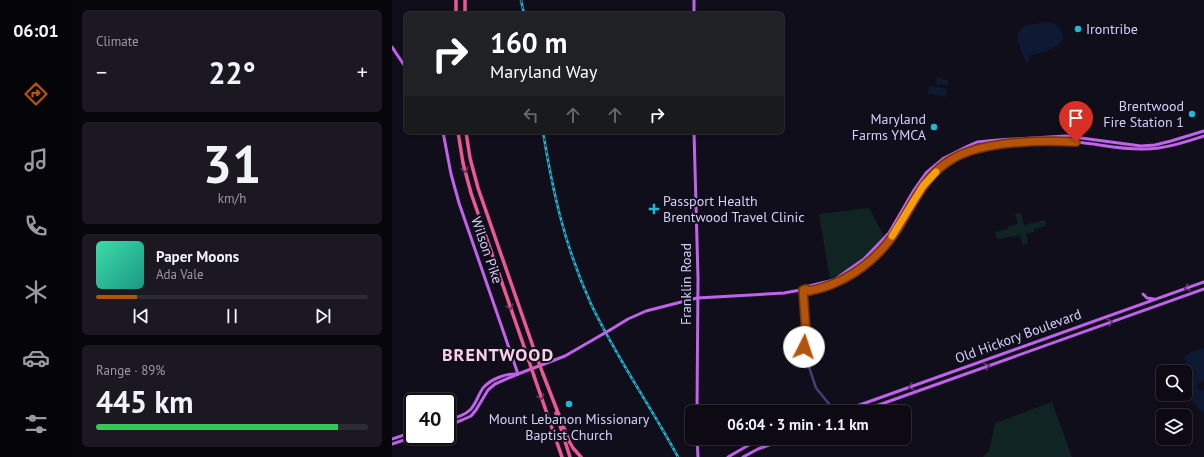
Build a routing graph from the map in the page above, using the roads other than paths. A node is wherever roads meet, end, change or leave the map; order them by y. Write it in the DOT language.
graph roads {
  1 [pos="456,0"];
  2 [pos="465,0"];
  3 [pos="694,0"];
  4 [pos="456,12"];
  5 [pos="465,12"];
  6 [pos="694,12"];
  7 [pos="392,47"];
  8 [pos="404,65"];
  9 [pos="1204,131"];
  10 [pos="1200,132"];
  11 [pos="443,134"];
  12 [pos="458,134"];
  13 [pos="466,134"];
  14 [pos="694,134"];
  15 [pos="1204,136"];
  16 [pos="1197,138"];
  17 [pos="1095,140"];
  18 [pos="1018,141"];
  19 [pos="977,142"];
  20 [pos="1095,145"];
  21 [pos="978,148"];
  22 [pos="931,168"];
  23 [pos="935,173"];
  24 [pos="916,187"];
  25 [pos="920,190"];
  26 [pos="848,271"];
  27 [pos="851,275"];
  28 [pos="1204,282"];
  29 [pos="804,289"];
  30 [pos="1204,289"];
  31 [pos="1143,294"];
  32 [pos="697,298"];
  33 [pos="1156,299"];
  34 [pos="518,374"];
  35 [pos="543,374"];
  36 [pos="697,405"];
  37 [pos="830,405"];
  38 [pos="860,405"];
  39 [pos="879,405"];
  40 [pos="456,417"];
  41 [pos="456,422"];
  42 [pos="404,435"];
  43 [pos="392,439"];
  44 [pos="404,440"];
  45 [pos="392,444"];
  46 [pos="697,445"];
  47 [pos="749,445"];
  48 [pos="769,445"];
  49 [pos="561,457"];
  50 [pos="570,457"];
  51 [pos="581,457"];
  52 [pos="698,457"];
  53 [pos="728,457"];
  54 [pos="743,457"];
  1 -- 4 [label="highway"];
  2 -- 5 [label="highway"];
  3 -- 6 [label="main road"];
  7 -- 8 [label="main road"];
  9 -- 10 [label="main road"];
  10 -- 16 [label="main road"];
  10 -- 17 [label="main road"];
  11 -- 34 [label="main road, Wilson Pike"];
  12 -- 49 [label="highway, one-way, bridge"];
  13 -- 35 [label="highway, bridge"];
  14 -- 32 [label="main road, Franklin Road"];
  15 -- 16 [label="main road"];
  16 -- 20 [label="main road"];
  17 -- 18 [label="main road"];
  17 -- 20 [label="main road"];
  18 -- 19 [label="main road"];
  18 -- 20 [label="main road"];
  18 -- 21 [label="main road"];
  19 -- 21 [label="main road"];
  19 -- 22 [label="main road"];
  21 -- 23 [label="main road"];
  22 -- 23 [label="main road"];
  22 -- 24 [label="main road"];
  23 -- 25 [label="main road"];
  24 -- 25 [label="main road"];
  24 -- 26 [label="main road"];
  25 -- 27 [label="main road"];
  26 -- 27 [label="main road"];
  26 -- 29 [label="main road"];
  27 -- 29 [label="main road"];
  28 -- 33 [label="main road, Old Hickory Boulevard, one-way"];
  29 -- 32 [label="main road"];
  29 -- 37 [label="street"];
  39 -- 30 [label="main road, Old Hickory Boulevard, one-way"];
  31 -- 33 [label="main road"];
  32 -- 34 [label="main road, bridge"];
  32 -- 36 [label="main road, Franklin Road"];
  33 -- 38 [label="main road, Old Hickory Boulevard, one-way"];
  34 -- 40 [label="main road"];
  34 -- 41 [label="main road"];
  35 -- 50 [label="highway"];
  35 -- 51 [label="highway"];
  42 -- 43 [label="main road"];
  44 -- 45 [label="main road"];
  46 -- 52 [label="main road"];
  47 -- 53 [label="main road"];
  48 -- 54 [label="main road"];
}
